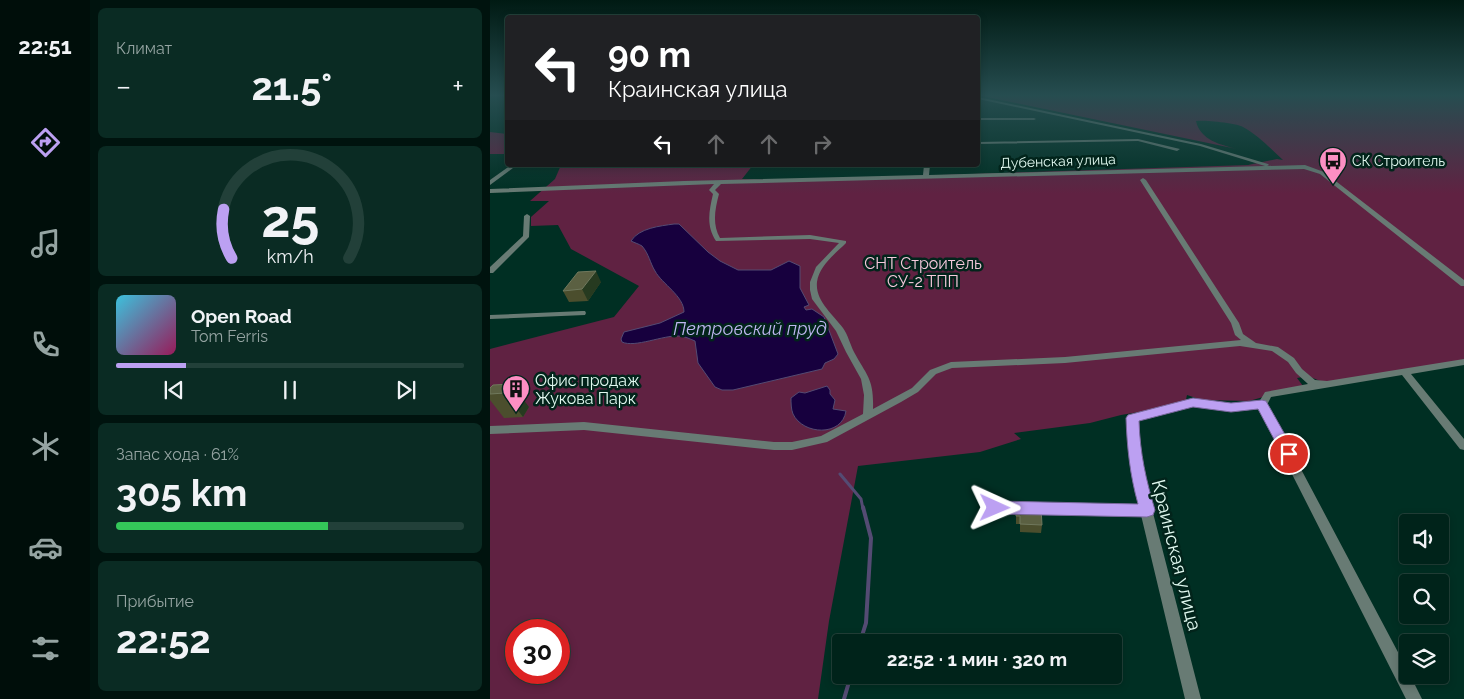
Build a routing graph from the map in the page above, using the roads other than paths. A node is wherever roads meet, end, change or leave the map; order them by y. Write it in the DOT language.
graph roads {
  1 [pos="1126,129"];
  2 [pos="980,143"];
  3 [pos="1177,149"];
  4 [pos="1268,166"];
  5 [pos="511,167"];
  6 [pos="927,167"];
  7 [pos="926,176"];
  8 [pos="1143,180"];
  9 [pos="719,182"];
  10 [pos="490,183"];
  11 [pos="490,191"];
  12 [pos="527,216"];
  13 [pos="490,271"];
  14 [pos="1464,284"];
  15 [pos="582,313"];
  16 [pos="490,317"];
  17 [pos="1252,344"];
  18 [pos="1464,362"];
  19 [pos="1404,372"];
  20 [pos="1325,384"];
  21 [pos="1262,404"];
  22 [pos="868,414"];
  23 [pos="490,430"];
  24 [pos="1464,446"];
  25 [pos="995,508"];
  26 [pos="1147,510"];
  27 [pos="1193,699"];
  28 [pos="1414,699"];
  1 -- 4 [label="street"];
  2 -- 3 [label="street"];
  4 -- 7 [label="street, Дубенская улица"];
  4 -- 14 [label="street, Дубенская улица"];
  5 -- 10 [label="street"];
  6 -- 7 [label="street"];
  7 -- 9 [label="street, Дубенская улица"];
  8 -- 17 [label="street"];
  9 -- 11 [label="street, Дубенская улица"];
  9 -- 22 [label="street"];
  12 -- 13 [label="street"];
  15 -- 16 [label="street"];
  17 -- 20 [label="street"];
  17 -- 22 [label="street"];
  18 -- 19 [label="street"];
  19 -- 20 [label="street"];
  19 -- 24 [label="street"];
  20 -- 21 [label="street"];
  21 -- 26 [label="street, Краинская улица"];
  21 -- 28 [label="street"];
  22 -- 23 [label="street"];
  25 -- 26 [label="street"];
  26 -- 27 [label="street, Краинская улица"];
}
